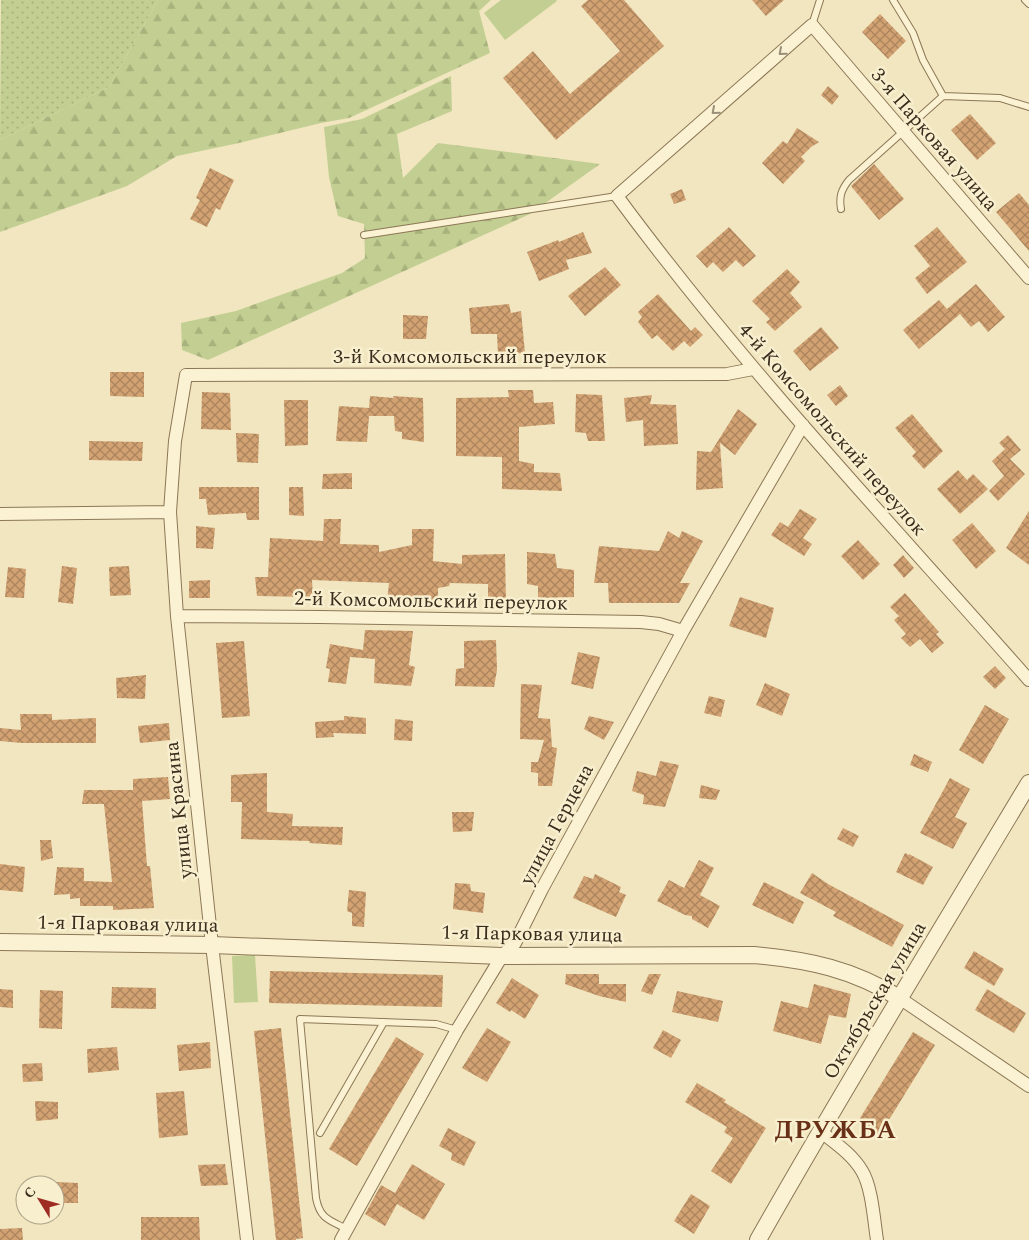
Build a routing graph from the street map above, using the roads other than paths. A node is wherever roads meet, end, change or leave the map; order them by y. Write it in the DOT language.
graph roads {
  1 [pos="820,0"];
  2 [pos="893,0"];
  3 [pos="1025,0"];
  4 [pos="1029,4"];
  5 [pos="812,25"];
  6 [pos="943,96"];
  7 [pos="1029,107"];
  8 [pos="904,131"];
  9 [pos="616,196"];
  10 [pos="841,209"];
  11 [pos="364,235"];
  12 [pos="1029,278"];
  13 [pos="753,369"];
  14 [pos="186,375"];
  15 [pos="803,424"];
  16 [pos="170,512"];
  17 [pos="0,514"];
  18 [pos="177,616"];
  19 [pos="682,631"];
  20 [pos="1029,680"];
  21 [pos="1029,782"];
  22 [pos="0,942"];
  23 [pos="212,945"];
  24 [pos="502,956"];
  25 [pos="901,999"];
  26 [pos="384,1022"];
  27 [pos="457,1030"];
  28 [pos="1029,1086"];
  29 [pos="820,1131"];
  30 [pos="320,1134"];
  31 [pos="344,1235"];
  32 [pos="247,1240"];
  33 [pos="758,1240"];
  34 [pos="877,1240"];
  1 -- 5 [label="lane"];
  2 -- 6 [label="lane"];
  3 -- 4 [label="lane"];
  5 -- 8 [label="street, 3-я Парковая улица"];
  5 -- 9 [label="street, one-way"];
  6 -- 7 [label="lane"];
  6 -- 8 [label="lane"];
  8 -- 10 [label="lane"];
  8 -- 12 [label="street, 3-я Парковая улица"];
  9 -- 11 [label="lane"];
  9 -- 13 [label="street, 4-й Комсомольский переулок"];
  13 -- 14 [label="street, 3-й Комсомольский переулок"];
  13 -- 15 [label="street, 4-й Комсомольский переулок"];
  14 -- 16 [label="street, улица Красина"];
  15 -- 19 [label="street, улица Герцена"];
  15 -- 20 [label="street, 4-й Комсомольский переулок"];
  16 -- 17 [label="street"];
  16 -- 18 [label="street, улица Красина"];
  18 -- 19 [label="street, 2-й Комсомольский переулок"];
  18 -- 23 [label="street, улица Красина"];
  19 -- 24 [label="street, улица Герцена"];
  21 -- 25 [label="street, Октябрьская улица"];
  22 -- 23 [label="street, 1-я Парковая улица"];
  23 -- 24 [label="street, 1-я Парковая улица"];
  23 -- 32 [label="street, улица Красина"];
  24 -- 25 [label="street, 1-я Парковая улица"];
  24 -- 27 [label="street, улица Герцена"];
  25 -- 28 [label="street, 1-я Парковая улица"];
  25 -- 29 [label="street, Октябрьская улица"];
  26 -- 27 [label="lane"];
  26 -- 30 [label="lane"];
  26 -- 31 [label="lane"];
  27 -- 31 [label="street, улица Герцена"];
  29 -- 33 [label="street, Октябрьская улица"];
  29 -- 34 [label="street"];
}
